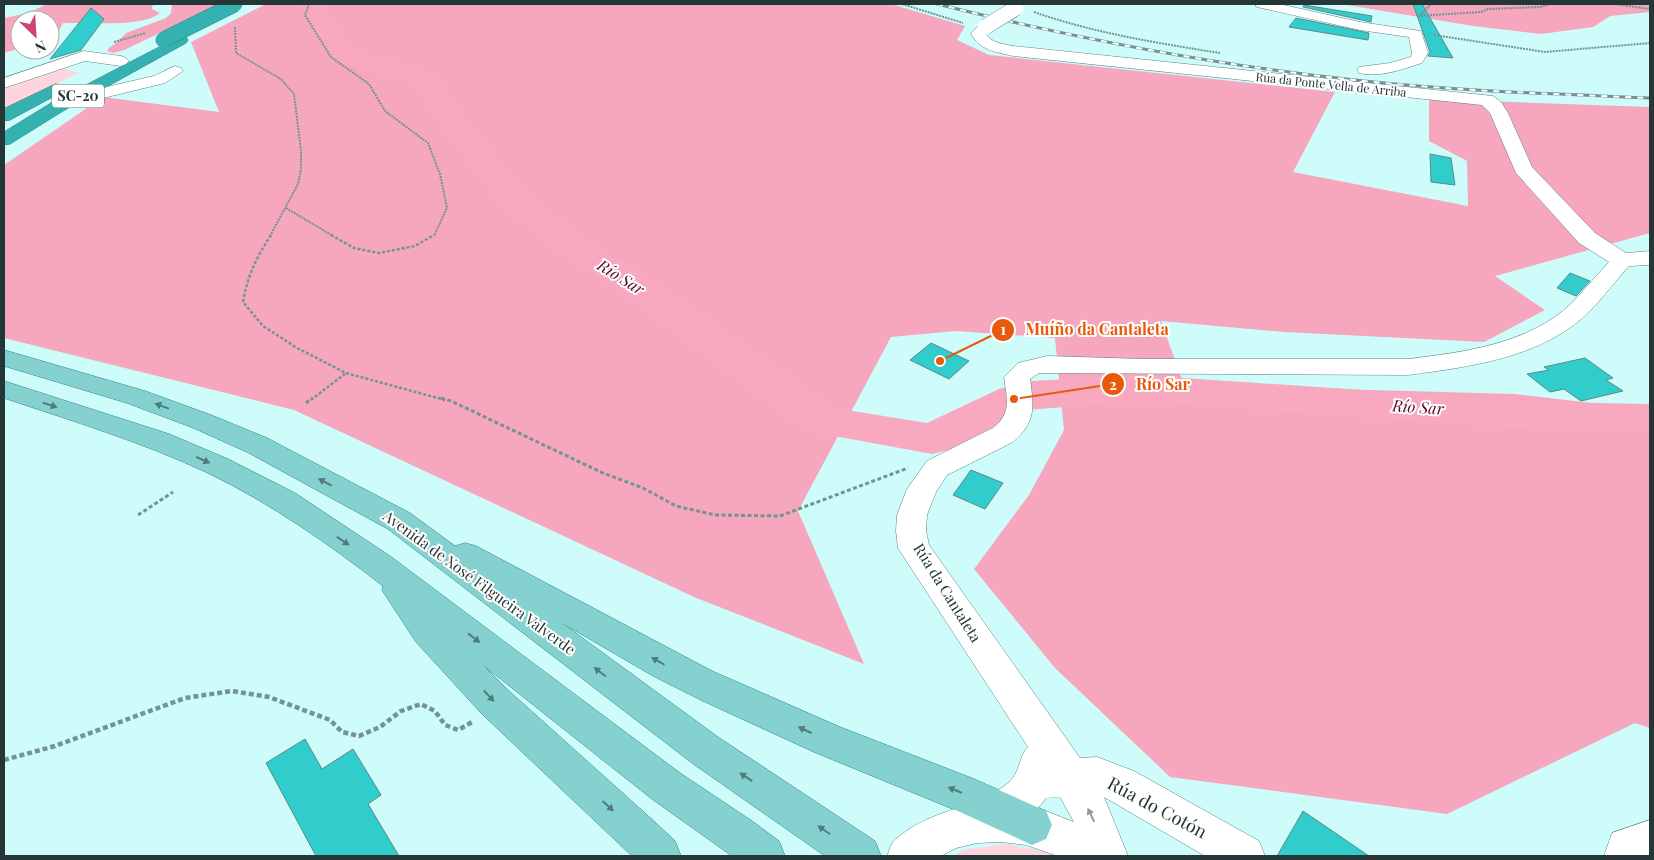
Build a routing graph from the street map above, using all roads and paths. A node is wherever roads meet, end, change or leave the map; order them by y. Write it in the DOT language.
graph roads {
  1 [pos="236,4"];
  2 [pos="253,4"];
  3 [pos="309,4"];
  4 [pos="902,4"];
  5 [pos="1262,4"];
  6 [pos="1550,4"];
  7 [pos="1614,4"];
  8 [pos="1020,6"];
  9 [pos="1650,9"];
  10 [pos="1418,16"];
  11 [pos="235,23"];
  12 [pos="983,28"];
  13 [pos="1416,34"];
  14 [pos="156,42"];
  15 [pos="1650,43"];
  16 [pos="1228,54"];
  17 [pos="84,56"];
  18 [pos="121,61"];
  19 [pos="1365,70"];
  20 [pos="175,71"];
  21 [pos="86,78"];
  22 [pos="4,83"];
  23 [pos="95,95"];
  24 [pos="4,116"];
  25 [pos="4,127"];
  26 [pos="4,140"];
  27 [pos="4,155"];
  28 [pos="286,208"];
  29 [pos="1650,258"];
  30 [pos="1622,260"];
  31 [pos="4,358"];
  32 [pos="346,373"];
  33 [pos="4,389"];
  34 [pos="306,403"];
  35 [pos="937,468"];
  36 [pos="173,492"];
  37 [pos="138,515"];
  38 [pos="399,521"];
  39 [pos="379,565"];
  40 [pos="477,719"];
  41 [pos="4,760"];
  42 [pos="1053,778"];
  43 [pos="1016,817"];
  44 [pos="1650,840"];
  45 [pos="660,856"];
  46 [pos="764,856"];
  47 [pos="860,856"];
  48 [pos="908,856"];
  49 [pos="1097,856"];
  50 [pos="1107,856"];
  51 [pos="1244,856"];
  52 [pos="1625,856"];
  1 -- 14 [label="highway, SC-20, bridge"];
  2 -- 14 [label="highway, SC-20"];
  3 -- 28 [label="path"];
  4 -- 12 [label="path"];
  5 -- 13 [label="street"];
  6 -- 10 [label="path"];
  7 -- 9 [label="path"];
  8 -- 12 [label="street, bridge"];
  8 -- 16 [label="path"];
  11 -- 28 [label="path"];
  12 -- 30 [label="street, Rúa da Ponte Vella de Arriba"];
  13 -- 15 [label="path"];
  13 -- 19 [label="street"];
  14 -- 17 [label="path"];
  14 -- 18 [label="highway, SC-20"];
  14 -- 23 [label="highway"];
  14 -- 26 [label="highway, SC-20"];
  17 -- 18 [label="street"];
  17 -- 22 [label="street"];
  18 -- 21 [label="highway, SC-20"];
  20 -- 23 [label="street"];
  21 -- 24 [label="highway"];
  21 -- 25 [label="highway, SC-20"];
  23 -- 27 [label="highway"];
  28 -- 32 [label="path"];
  29 -- 30 [label="street"];
  30 -- 35 [label="street, Rúa da Cantaleta"];
  38 -- 31 [label="main road, Avenida de Xosé Filgueira Valverde, one-way"];
  32 -- 34 [label="path"];
  32 -- 35 [label="path"];
  33 -- 39 [label="main road, one-way"];
  35 -- 42 [label="street, Rúa da Cantaleta"];
  36 -- 37 [label="path"];
  43 -- 38 [label="main road, one-way"];
  47 -- 38 [label="main road, Avenida de Xosé Filgueira Valverde, one-way"];
  39 -- 45 [label="main road, one-way"];
  39 -- 46 [label="main road, one-way"];
  40 -- 41 [label="path"];
  42 -- 43 [label="street"];
  50 -- 42 [label="street, one-way"];
  42 -- 51 [label="street, Rúa do Cotón"];
  43 -- 48 [label="street"];
  43 -- 49 [label="street"];
  44 -- 52 [label="street"];
}
